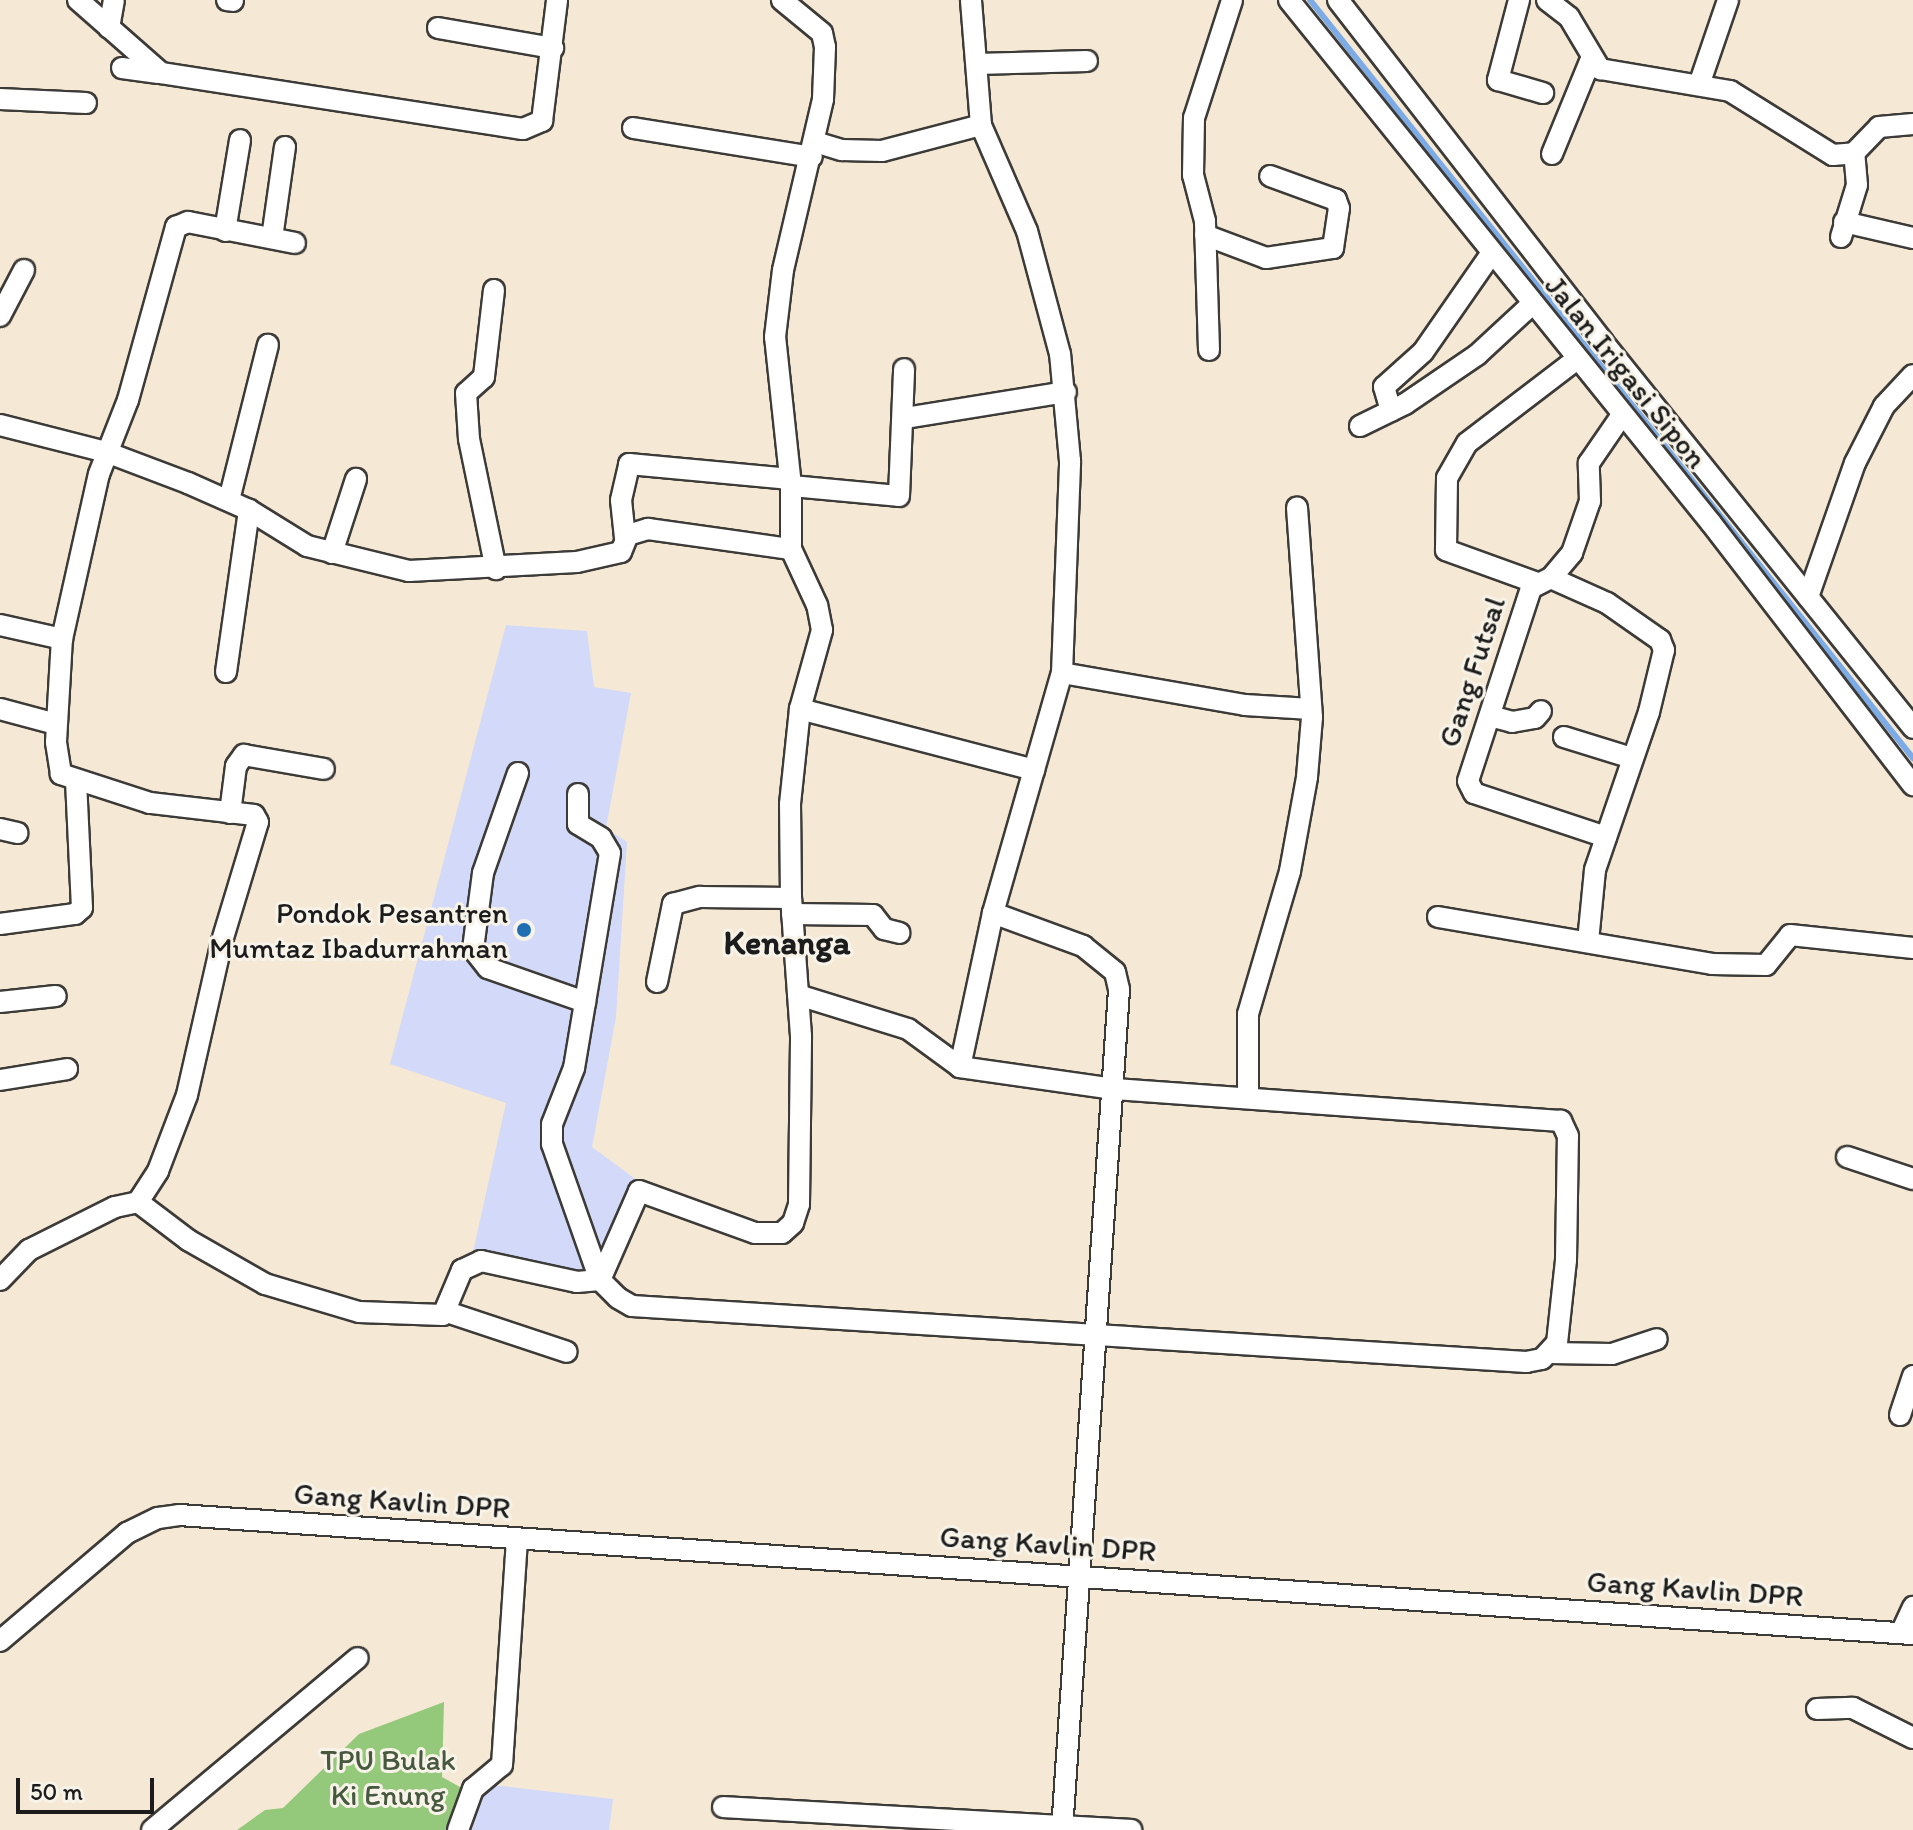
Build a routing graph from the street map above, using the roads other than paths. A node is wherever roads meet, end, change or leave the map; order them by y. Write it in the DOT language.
graph roads {
  1 [pos="78,0"];
  2 [pos="114,0"];
  3 [pos="227,0"];
  4 [pos="557,0"];
  5 [pos="782,0"];
  6 [pos="971,0"];
  7 [pos="1232,0"];
  8 [pos="1289,0"];
  9 [pos="1338,0"];
  10 [pos="1519,0"];
  11 [pos="1547,0"];
  12 [pos="1728,0"];
  13 [pos="233,1"];
  14 [pos="109,28"];
  15 [pos="438,28"];
  16 [pos="553,48"];
  17 [pos="1591,59"];
  18 [pos="1087,61"];
  19 [pos="977,64"];
  20 [pos="122,68"];
  21 [pos="161,73"];
  22 [pos="1700,82"];
  23 [pos="1543,93"];
  24 [pos="0,99"];
  25 [pos="86,103"];
  26 [pos="1913,124"];
  27 [pos="981,125"];
  28 [pos="633,128"];
  29 [pos="240,140"];
  30 [pos="285,147"];
  31 [pos="814,149"];
  32 [pos="1854,153"];
  33 [pos="1552,154"];
  34 [pos="1270,176"];
  35 [pos="225,231"];
  36 [pos="1205,235"];
  37 [pos="272,238"];
  38 [pos="1913,238"];
  39 [pos="295,243"];
  40 [pos="1491,254"];
  41 [pos="24,270"];
  42 [pos="494,290"];
  43 [pos="1532,304"];
  44 [pos="0,316"];
  45 [pos="268,345"];
  46 [pos="1209,350"];
  47 [pos="1577,359"];
  48 [pos="904,369"];
  49 [pos="1910,384"];
  50 [pos="1066,392"];
  51 [pos="1391,411"];
  52 [pos="1622,415"];
  53 [pos="905,418"];
  54 [pos="0,425"];
  55 [pos="1360,426"];
  56 [pos="106,452"];
  57 [pos="356,479"];
  58 [pos="790,482"];
  59 [pos="229,500"];
  60 [pos="1297,508"];
  61 [pos="249,510"];
  62 [pos="625,538"];
  63 [pos="791,549"];
  64 [pos="332,553"];
  65 [pos="496,569"];
  66 [pos="1544,581"];
  67 [pos="1808,597"];
  68 [pos="0,625"];
  69 [pos="62,639"];
  70 [pos="226,672"];
  71 [pos="1062,673"];
  72 [pos="0,709"];
  73 [pos="800,709"];
  74 [pos="1311,709"];
  75 [pos="1541,711"];
  76 [pos="1490,716"];
  77 [pos="56,724"];
  78 [pos="1913,728"];
  79 [pos="1564,737"];
  80 [pos="1632,758"];
  81 [pos="324,769"];
  82 [pos="1034,770"];
  83 [pos="518,773"];
  84 [pos="76,783"];
  85 [pos="1913,785"];
  86 [pos="578,794"];
  87 [pos="230,813"];
  88 [pos="1606,837"];
  89 [pos="791,906"];
  90 [pos="993,913"];
  91 [pos="1438,917"];
  92 [pos="0,924"];
  93 [pos="900,933"];
  94 [pos="1588,942"];
  95 [pos="1913,948"];
  96 [pos="657,982"];
  97 [pos="798,995"];
  98 [pos="56,996"];
  99 [pos="0,1002"];
  100 [pos="585,1002"];
  101 [pos="960,1067"];
  102 [pos="67,1069"];
  103 [pos="0,1080"];
  104 [pos="1114,1089"];
  105 [pos="1248,1098"];
  106 [pos="1847,1157"];
  107 [pos="1913,1179"];
  108 [pos="138,1202"];
  109 [pos="0,1280"];
  110 [pos="600,1280"];
  111 [pos="447,1312"];
  112 [pos="1097,1334"];
  113 [pos="1657,1339"];
  114 [pos="567,1352"];
  115 [pos="1550,1353"];
  116 [pos="1913,1376"];
  117 [pos="1900,1415"];
  118 [pos="517,1539"];
  119 [pos="1081,1576"];
  120 [pos="1913,1607"];
  121 [pos="1907,1633"];
  122 [pos="1,1636"];
  123 [pos="358,1658"];
  124 [pos="1817,1709"];
  125 [pos="1913,1738"];
  126 [pos="723,1807"];
  127 [pos="1062,1828"];
  128 [pos="152,1830"];
  129 [pos="458,1830"];
  130 [pos="1131,1830"];
  1 -- 14 [label="street"];
  2 -- 14 [label="street"];
  3 -- 13 [label="street"];
  4 -- 16 [label="street"];
  5 -- 31 [label="street"];
  6 -- 19 [label="street"];
  7 -- 36 [label="street"];
  8 -- 40 [label="street, Jalan Irigasi Sipon"];
  9 -- 67 [label="street, Jalan Irigasi Sipon"];
  10 -- 23 [label="street"];
  11 -- 17 [label="street"];
  12 -- 22 [label="street"];
  14 -- 21 [label="street"];
  15 -- 16 [label="street"];
  16 -- 21 [label="street"];
  17 -- 22 [label="street"];
  17 -- 33 [label="street"];
  18 -- 19 [label="street"];
  19 -- 27 [label="street"];
  20 -- 21 [label="street"];
  22 -- 32 [label="street"];
  24 -- 25 [label="street"];
  26 -- 32 [label="street"];
  27 -- 31 [label="street"];
  27 -- 50 [label="street"];
  28 -- 31 [label="street"];
  29 -- 35 [label="street"];
  30 -- 37 [label="street"];
  31 -- 58 [label="street"];
  32 -- 38 [label="street"];
  34 -- 36 [label="street"];
  35 -- 37 [label="street"];
  35 -- 56 [label="street"];
  36 -- 46 [label="street"];
  37 -- 39 [label="street"];
  40 -- 43 [label="street, Jalan Irigasi Sipon"];
  40 -- 51 [label="street"];
  41 -- 44 [label="street"];
  42 -- 65 [label="street"];
  43 -- 47 [label="street, Jalan Irigasi Sipon"];
  43 -- 51 [label="street"];
  45 -- 59 [label="street"];
  47 -- 52 [label="street, Jalan Irigasi Sipon"];
  47 -- 66 [label="street"];
  48 -- 53 [label="street"];
  49 -- 67 [label="street"];
  50 -- 53 [label="street"];
  50 -- 71 [label="street"];
  51 -- 55 [label="street"];
  52 -- 66 [label="street, Gang Futsal"];
  52 -- 85 [label="street, Jalan Irigasi Sipon"];
  53 -- 58 [label="street"];
  54 -- 56 [label="street"];
  56 -- 59 [label="street"];
  56 -- 69 [label="street"];
  57 -- 64 [label="street"];
  58 -- 62 [label="street"];
  58 -- 63 [label="street"];
  59 -- 61 [label="street"];
  60 -- 74 [label="street"];
  61 -- 64 [label="street"];
  61 -- 70 [label="street"];
  62 -- 63 [label="street"];
  62 -- 65 [label="street"];
  63 -- 73 [label="street"];
  64 -- 65 [label="street"];
  66 -- 76 [label="street, Gang Futsal"];
  66 -- 80 [label="street"];
  67 -- 78 [label="street, Jalan Irigasi Sipon"];
  68 -- 69 [label="street"];
  69 -- 77 [label="street"];
  71 -- 74 [label="street"];
  71 -- 82 [label="street"];
  72 -- 77 [label="street"];
  73 -- 82 [label="street"];
  73 -- 89 [label="street"];
  74 -- 105 [label="street"];
  75 -- 76 [label="street"];
  76 -- 88 [label="street, Gang Futsal"];
  77 -- 84 [label="street"];
  79 -- 80 [label="street"];
  80 -- 88 [label="street"];
  81 -- 87 [label="street"];
  82 -- 90 [label="street"];
  83 -- 100 [label="street"];
  84 -- 87 [label="street"];
  84 -- 92 [label="street"];
  86 -- 100 [label="street"];
  87 -- 108 [label="street"];
  88 -- 94 [label="street"];
  89 -- 93 [label="street"];
  89 -- 96 [label="street"];
  89 -- 97 [label="street"];
  90 -- 101 [label="street"];
  90 -- 104 [label="street"];
  91 -- 94 [label="street"];
  94 -- 95 [label="street"];
  97 -- 101 [label="street"];
  97 -- 110 [label="street"];
  98 -- 99 [label="street"];
  100 -- 110 [label="street"];
  101 -- 104 [label="street"];
  102 -- 103 [label="street"];
  104 -- 105 [label="street"];
  104 -- 112 [label="street"];
  105 -- 115 [label="street"];
  106 -- 107 [label="street"];
  108 -- 109 [label="street"];
  108 -- 111 [label="street"];
  110 -- 111 [label="street"];
  110 -- 112 [label="street"];
  111 -- 114 [label="street"];
  112 -- 115 [label="street"];
  112 -- 119 [label="street"];
  113 -- 115 [label="street"];
  116 -- 117 [label="street"];
  118 -- 119 [label="street, Gang Kavlin DPR"];
  118 -- 122 [label="street, Gang Kavlin DPR"];
  118 -- 129 [label="street"];
  119 -- 121 [label="street, Gang Kavlin DPR"];
  119 -- 127 [label="street"];
  120 -- 121 [label="street"];
  123 -- 128 [label="street"];
  124 -- 125 [label="street"];
  126 -- 127 [label="street"];
  127 -- 130 [label="street"];
}
